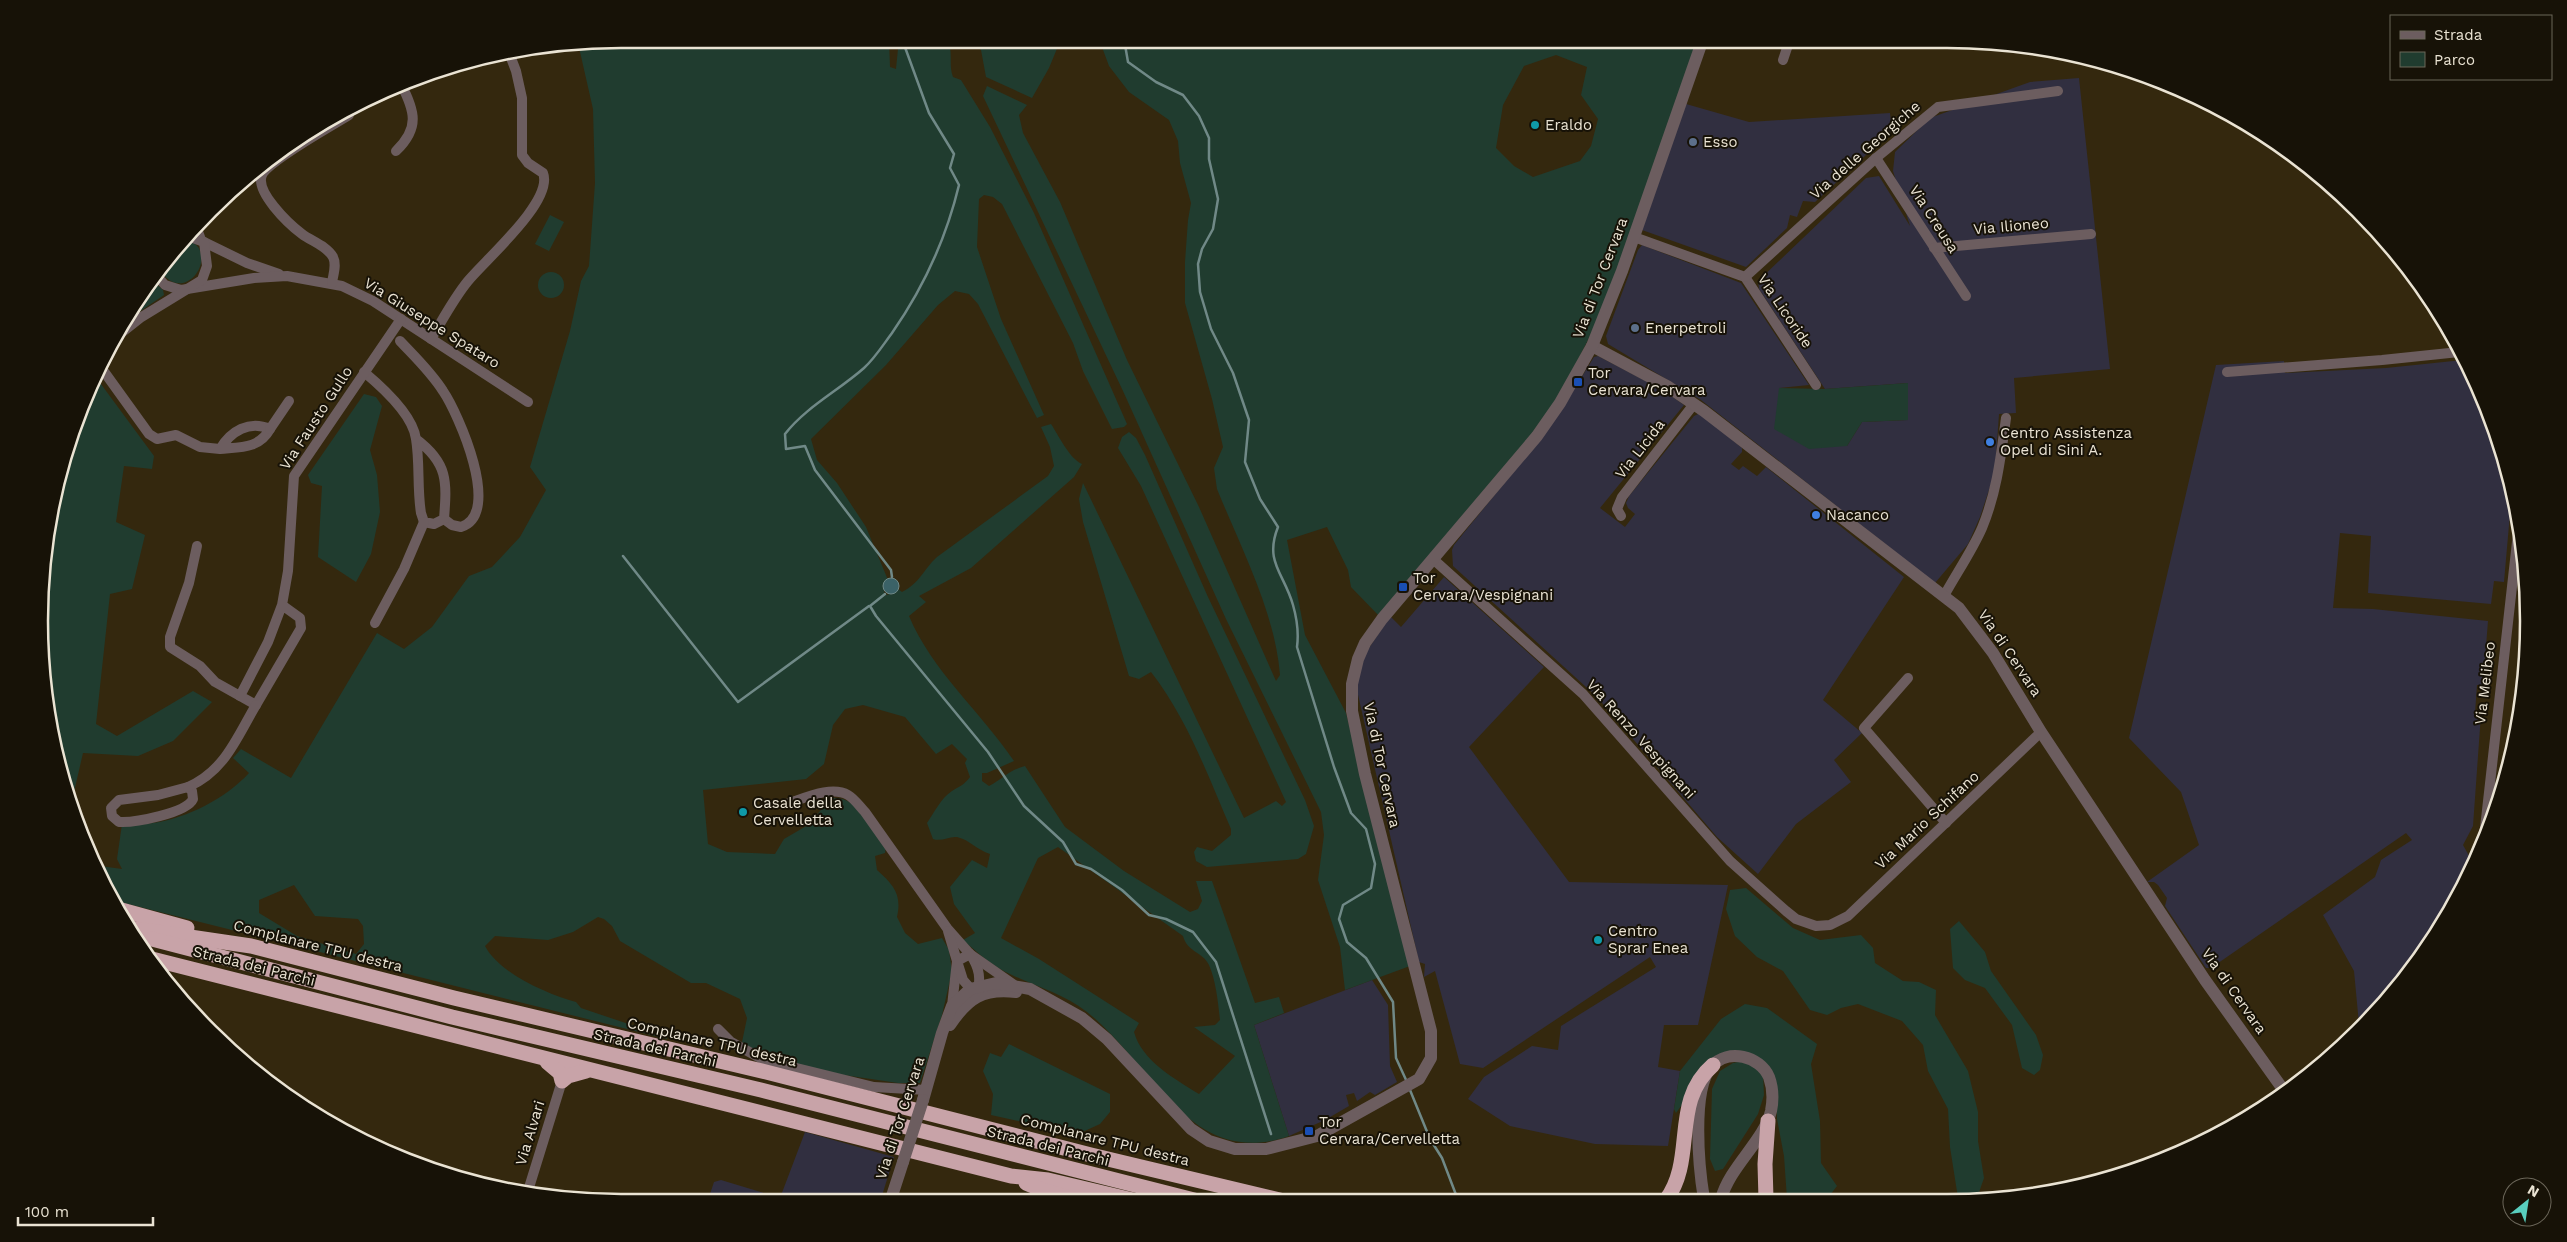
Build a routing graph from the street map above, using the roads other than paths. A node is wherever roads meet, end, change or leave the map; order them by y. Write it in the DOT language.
graph roads {
  1 [pos="1700,48"];
  2 [pos="1787,48"];
  3 [pos="511,59"];
  4 [pos="1784,60"];
  5 [pos="404,90"];
  6 [pos="2058,91"];
  7 [pos="338,122"];
  8 [pos="296,149"];
  9 [pos="396,151"];
  10 [pos="1876,158"];
  11 [pos="264,173"];
  12 [pos="199,233"];
  13 [pos="2091,234"];
  14 [pos="1634,237"];
  15 [pos="194,238"];
  16 [pos="202,241"];
  17 [pos="1934,248"];
  18 [pos="287,276"];
  19 [pos="1745,278"];
  20 [pos="160,280"];
  21 [pos="332,283"];
  22 [pos="187,290"];
  23 [pos="1966,296"];
  24 [pos="401,319"];
  25 [pos="128,328"];
  26 [pos="430,339"];
  27 [pos="400,341"];
  28 [pos="1592,346"];
  29 [pos="2453,353"];
  30 [pos="105,372"];
  31 [pos="364,372"];
  32 [pos="2228,372"];
  33 [pos="1816,385"];
  34 [pos="289,401"];
  35 [pos="528,402"];
  36 [pos="1694,404"];
  37 [pos="2006,418"];
  38 [pos="270,429"];
  39 [pos="416,439"];
  40 [pos="220,449"];
  41 [pos="1621,516"];
  42 [pos="444,519"];
  43 [pos="424,522"];
  44 [pos="197,546"];
  45 [pos="2516,554"];
  46 [pos="1433,558"];
  47 [pos="1944,596"];
  48 [pos="282,605"];
  49 [pos="375,623"];
  50 [pos="1908,678"];
  51 [pos="240,696"];
  52 [pos="256,705"];
  53 [pos="2042,732"];
  54 [pos="188,787"];
  55 [pos="786,804"];
  56 [pos="2487,810"];
  57 [pos="1946,824"];
  58 [pos="126,911"];
  59 [pos="1830,925"];
  60 [pos="947,928"];
  61 [pos="137,929"];
  62 [pos="142,937"];
  63 [pos="229,942"];
  64 [pos="970,954"];
  65 [pos="159,961"];
  66 [pos="957,961"];
  67 [pos="1013,984"];
  68 [pos="976,990"];
  69 [pos="1044,997"];
  70 [pos="952,1006"];
  71 [pos="718,1029"];
  72 [pos="940,1043"];
  73 [pos="541,1059"];
  74 [pos="1713,1065"];
  75 [pos="587,1070"];
  76 [pos="562,1081"];
  77 [pos="2282,1086"];
  78 [pos="925,1095"];
  79 [pos="1768,1121"];
  80 [pos="1011,1176"];
  81 [pos="529,1187"];
  82 [pos="893,1194"];
  83 [pos="1056,1194"];
  84 [pos="1107,1194"];
  85 [pos="1170,1194"];
  86 [pos="1253,1194"];
  87 [pos="1668,1194"];
  88 [pos="1703,1194"];
  89 [pos="1722,1194"];
  90 [pos="1766,1194"];
  1 -- 14 [label="street, Via di Tor Cervara"];
  2 -- 4 [label="street"];
  3 -- 26 [label="street"];
  5 -- 9 [label="street"];
  6 -- 10 [label="street, Via delle Georgiche"];
  7 -- 8 [label="street"];
  10 -- 17 [label="street, Via Creusa"];
  10 -- 19 [label="street, Via delle Georgiche"];
  11 -- 21 [label="street"];
  12 -- 16 [label="street"];
  13 -- 17 [label="street, Via Ilioneo"];
  14 -- 19 [label="street, Via Licoride"];
  14 -- 28 [label="street, Via di Tor Cervara"];
  15 -- 16 [label="street, Via Giuseppe Spataro"];
  16 -- 18 [label="street, Via Giuseppe Spataro"];
  16 -- 22 [label="street"];
  17 -- 23 [label="street, Via Creusa"];
  18 -- 21 [label="street, Via Giuseppe Spataro"];
  18 -- 22 [label="street, Via Giuseppe Spataro"];
  19 -- 33 [label="street, Via Licoride"];
  20 -- 22 [label="street"];
  21 -- 24 [label="street, Via Giuseppe Spataro"];
  22 -- 25 [label="street"];
  24 -- 26 [label="street, Via Giuseppe Spataro"];
  24 -- 31 [label="street, Via Fausto Gullo"];
  26 -- 35 [label="street, Via Giuseppe Spataro"];
  27 -- 42 [label="street"];
  28 -- 36 [label="street, Via di Cervara"];
  28 -- 46 [label="street, Via di Tor Cervara"];
  29 -- 32 [label="street"];
  30 -- 40 [label="street"];
  31 -- 39 [label="street"];
  31 -- 48 [label="street, Via Fausto Gullo"];
  34 -- 38 [label="street"];
  36 -- 41 [label="street, Via Licida"];
  36 -- 47 [label="street, Via di Cervara"];
  37 -- 47 [label="street"];
  38 -- 40 [label="street"];
  38 -- 40 [label="street"];
  39 -- 42 [label="street"];
  39 -- 43 [label="street"];
  42 -- 43 [label="street"];
  43 -- 49 [label="street"];
  44 -- 51 [label="street"];
  45 -- 56 [label="street, Via Melibeo"];
  46 -- 59 [label="street, Via Renzo Vespignani"];
  46 -- 69 [label="street, Via di Tor Cervara"];
  47 -- 53 [label="street, Via di Cervara"];
  48 -- 51 [label="street, Via Fausto Gullo"];
  48 -- 52 [label="street"];
  50 -- 57 [label="street"];
  51 -- 52 [label="street"];
  52 -- 54 [label="street"];
  53 -- 57 [label="street, Via Mario Schifano"];
  53 -- 77 [label="street, Via di Cervara"];
  54 -- 54 [label="street"];
  55 -- 60 [label="street"];
  57 -- 59 [label="street, Via Mario Schifano"];
  58 -- 63 [label="highway"];
  60 -- 64 [label="street"];
  60 -- 66 [label="street"];
  61 -- 63 [label="highway, Complanare TPU destra"];
  62 -- 85 [label="highway, Strada dei Parchi"];
  63 -- 86 [label="highway, Complanare TPU destra"];
  64 -- 66 [label="street"];
  64 -- 67 [label="street"];
  64 -- 68 [label="street"];
  65 -- 73 [label="highway, Strada dei Parchi"];
  66 -- 68 [label="street"];
  66 -- 70 [label="street"];
  67 -- 68 [label="street, Via di Tor Cervara"];
  67 -- 69 [label="street, Via di Tor Cervara"];
  68 -- 69 [label="street, Via di Tor Cervara"];
  68 -- 70 [label="street, Via di Tor Cervara"];
  68 -- 72 [label="street, Via di Tor Cervara"];
  70 -- 72 [label="street, Via di Tor Cervara"];
  71 -- 78 [label="street"];
  72 -- 78 [label="street, Via di Tor Cervara"];
  73 -- 75 [label="highway, Strada dei Parchi"];
  73 -- 76 [label="highway"];
  74 -- 79 [label="street"];
  74 -- 87 [label="highway"];
  74 -- 88 [label="street"];
  75 -- 76 [label="highway"];
  75 -- 80 [label="highway, Strada dei Parchi"];
  76 -- 81 [label="street, Via Alvari"];
  78 -- 82 [label="street, Via di Tor Cervara, bridge"];
  79 -- 89 [label="street"];
  79 -- 90 [label="highway"];
  80 -- 83 [label="highway"];
  80 -- 84 [label="highway, Strada dei Parchi"];
}
